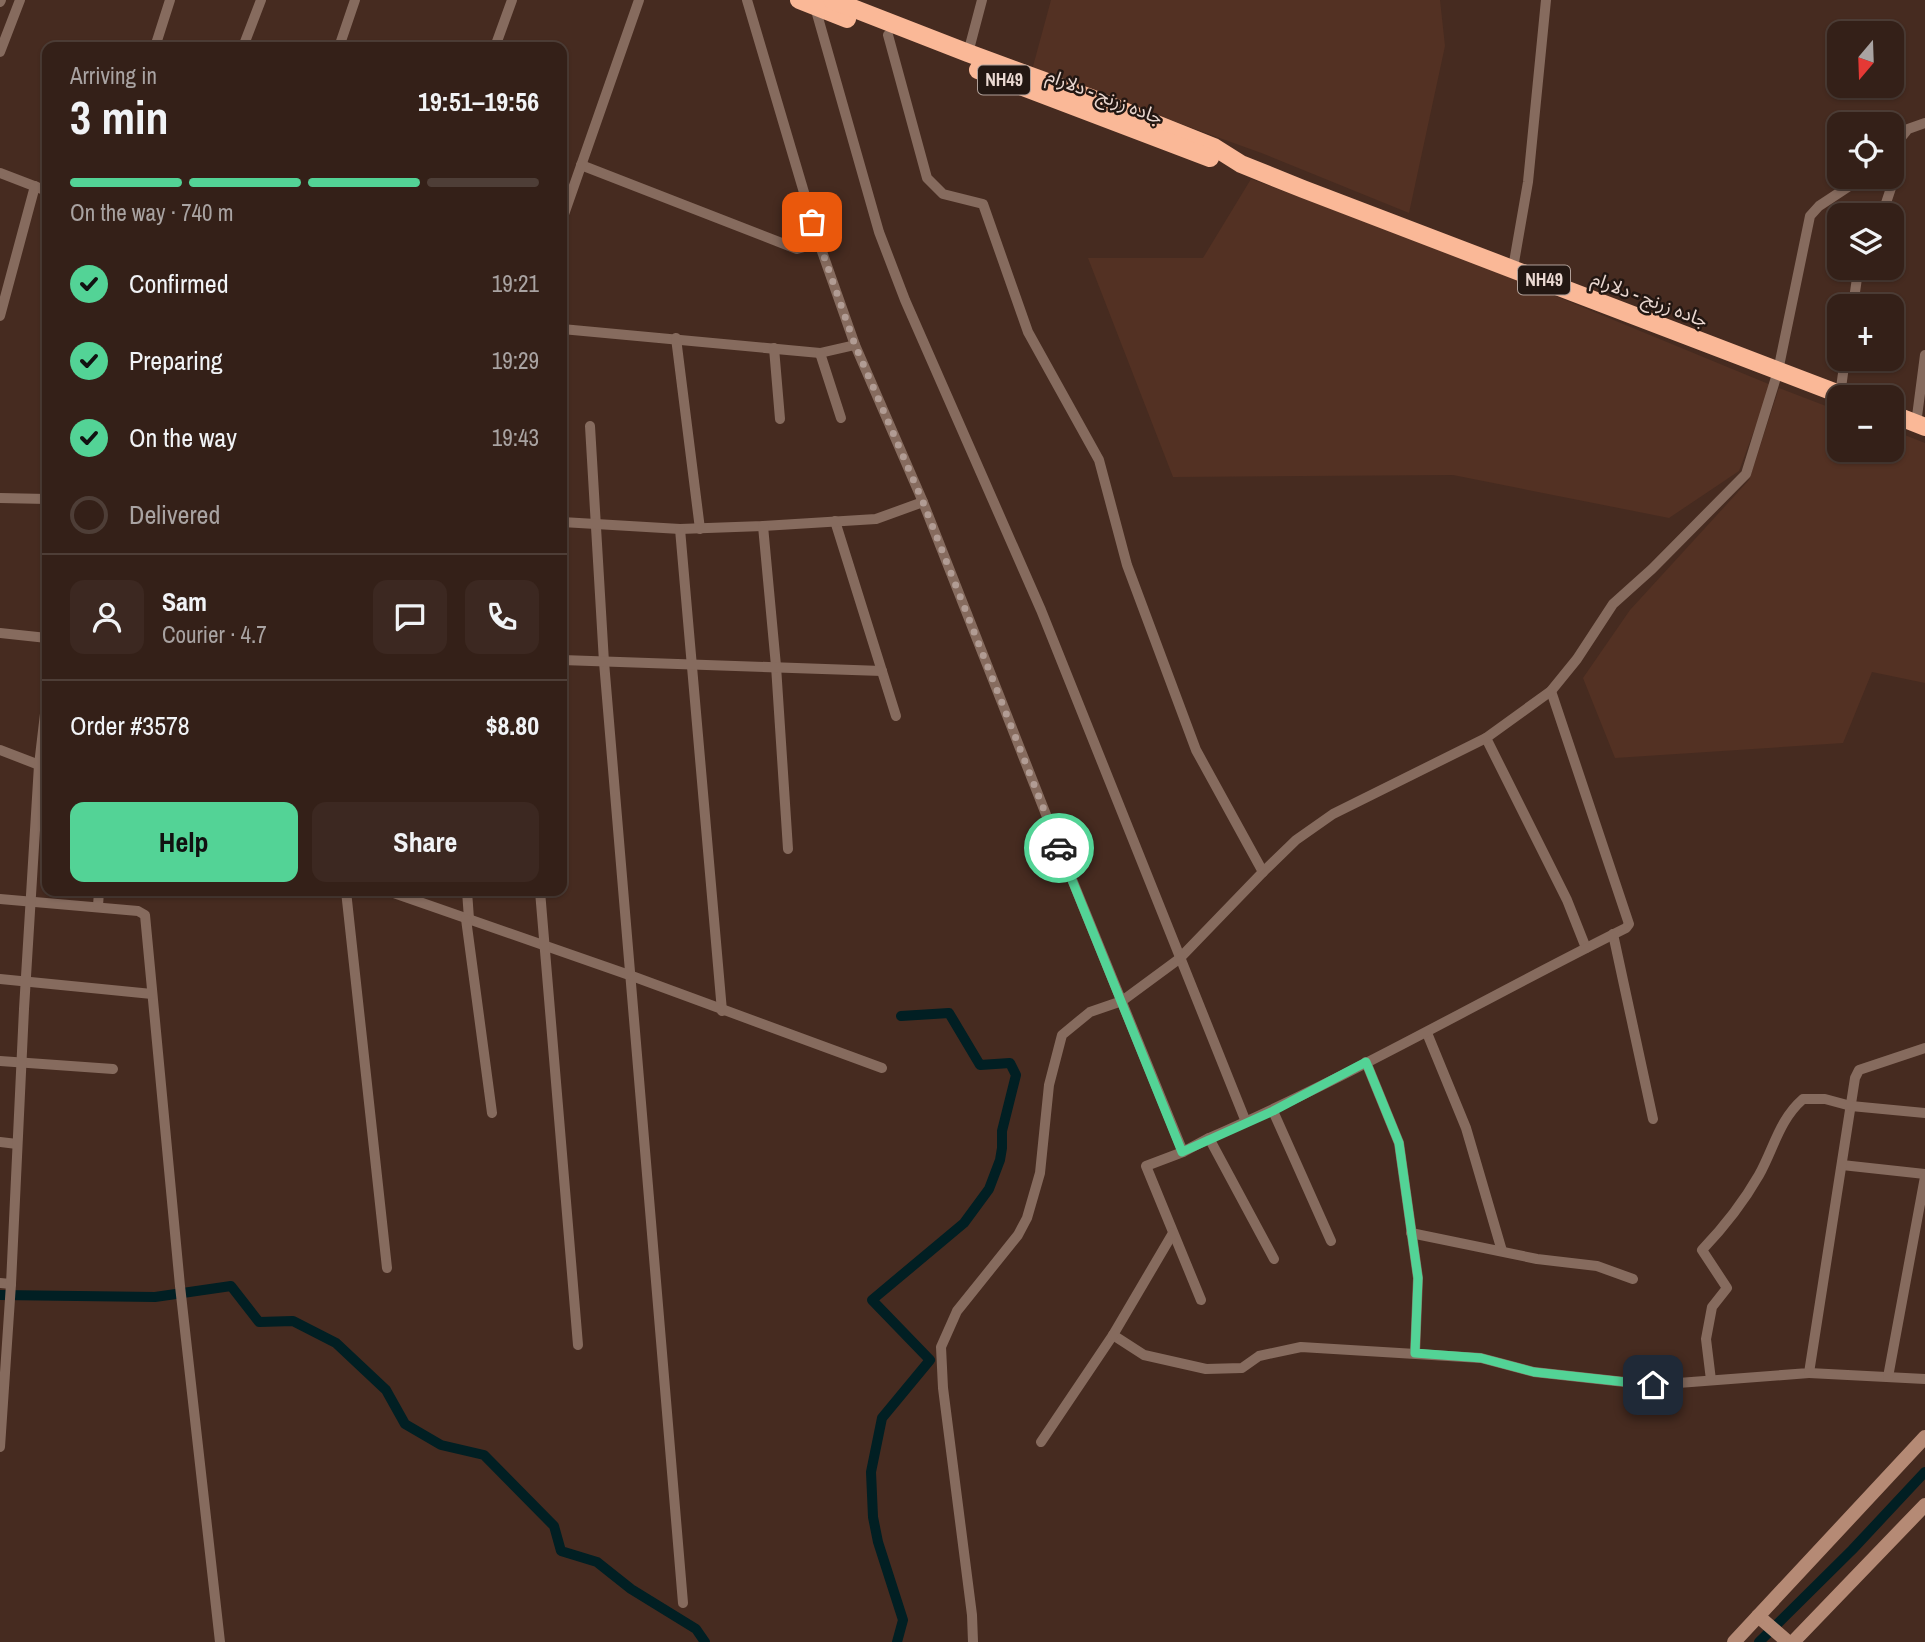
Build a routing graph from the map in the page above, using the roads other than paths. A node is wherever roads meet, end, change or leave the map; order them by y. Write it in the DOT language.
graph roads {
  1 [pos="20,0"];
  2 [pos="170,0"];
  3 [pos="261,0"];
  4 [pos="355,0"];
  5 [pos="512,0"];
  6 [pos="639,0"];
  7 [pos="747,0"];
  8 [pos="982,0"];
  9 [pos="1546,0"];
  10 [pos="843,2"];
  11 [pos="807,3"];
  12 [pos="888,35"];
  13 [pos="157,42"];
  14 [pos="245,42"];
  15 [pos="341,42"];
  16 [pos="497,42"];
  17 [pos="0,52"];
  18 [pos="968,53"];
  19 [pos="1925,123"];
  20 [pos="1904,134"];
  21 [pos="1241,164"];
  22 [pos="581,165"];
  23 [pos="0,173"];
  24 [pos="36,186"];
  25 [pos="42,189"];
  26 [pos="1845,189"];
  27 [pos="567,206"];
  28 [pos="819,243"];
  29 [pos="1513,268"];
  30 [pos="0,316"];
  31 [pos="567,329"];
  32 [pos="676,338"];
  33 [pos="855,345"];
  34 [pos="774,348"];
  35 [pos="820,353"];
  36 [pos="1925,355"];
  37 [pos="1778,371"];
  38 [pos="1827,390"];
  39 [pos="841,418"];
  40 [pos="780,419"];
  41 [pos="1920,425"];
  42 [pos="590,426"];
  43 [pos="0,498"];
  44 [pos="42,499"];
  45 [pos="923,502"];
  46 [pos="835,521"];
  47 [pos="567,522"];
  48 [pos="595,524"];
  49 [pos="763,526"];
  50 [pos="680,529"];
  51 [pos="700,529"];
  52 [pos="0,633"];
  53 [pos="42,637"];
  54 [pos="567,660"];
  55 [pos="604,662"];
  56 [pos="690,665"];
  57 [pos="776,666"];
  58 [pos="882,671"];
  59 [pos="1551,691"];
  60 [pos="896,716"];
  61 [pos="1486,738"];
  62 [pos="0,750"];
  63 [pos="42,766"];
  64 [pos="42,778"];
  65 [pos="788,849"];
  66 [pos="1262,872"];
  67 [pos="99,896"];
  68 [pos="347,896"];
  69 [pos="402,896"];
  70 [pos="467,896"];
  71 [pos="540,896"];
  72 [pos="0,899"];
  73 [pos="32,902"];
  74 [pos="98,906"];
  75 [pos="468,919"];
  76 [pos="1614,934"];
  77 [pos="544,946"];
  78 [pos="1586,948"];
  79 [pos="1180,959"];
  80 [pos="632,976"];
  81 [pos="0,979"];
  82 [pos="26,982"];
  83 [pos="152,994"];
  84 [pos="1122,1001"];
  85 [pos="722,1011"];
  86 [pos="1427,1033"];
  87 [pos="1925,1048"];
  88 [pos="0,1061"];
  89 [pos="1366,1062"];
  90 [pos="22,1063"];
  91 [pos="113,1069"];
  92 [pos="882,1069"];
  93 [pos="1851,1105"];
  94 [pos="1273,1111"];
  95 [pos="492,1113"];
  96 [pos="1925,1113"];
  97 [pos="1653,1119"];
  98 [pos="1246,1122"];
  99 [pos="1209,1138"];
  100 [pos="0,1142"];
  101 [pos="17,1144"];
  102 [pos="1182,1152"];
  103 [pos="1842,1166"];
  104 [pos="1925,1176"];
  105 [pos="1173,1233"];
  106 [pos="1410,1233"];
  107 [pos="1331,1241"];
  108 [pos="1502,1251"];
  109 [pos="1274,1259"];
  110 [pos="387,1268"];
  111 [pos="1633,1279"];
  112 [pos="0,1283"];
  113 [pos="11,1284"];
  114 [pos="1202,1300"];
  115 [pos="1113,1335"];
  116 [pos="578,1345"];
  117 [pos="1415,1353"];
  118 [pos="1809,1373"];
  119 [pos="1888,1377"];
  120 [pos="1925,1379"];
  121 [pos="1712,1380"];
  122 [pos="1924,1439"];
  123 [pos="1041,1442"];
  124 [pos="0,1447"];
  125 [pos="1925,1504"];
  126 [pos="683,1603"];
  127 [pos="1758,1616"];
  128 [pos="220,1642"];
  129 [pos="973,1642"];
  130 [pos="1734,1642"];
  131 [pos="1790,1642"];
  1 -- 17 [label="street"];
  2 -- 13 [label="street"];
  3 -- 14 [label="street"];
  4 -- 15 [label="street"];
  5 -- 16 [label="street"];
  6 -- 22 [label="street"];
  7 -- 28 [label="street"];
  8 -- 18 [label="street"];
  9 -- 29 [label="street"];
  10 -- 18 [label="highway, جاده زرنج - دلارام / NH49"];
  11 -- 12 [label="highway, جاده زرنج - دلارام / NH49"];
  11 -- 79 [label="street"];
  12 -- 21 [label="highway, جاده زرنج - دلارام / NH49"];
  12 -- 66 [label="street"];
  18 -- 21 [label="highway, جاده زرنج - دلارام / NH49"];
  19 -- 20 [label="street"];
  21 -- 29 [label="highway, جاده زرنج - دلارام / NH49"];
  22 -- 27 [label="street"];
  22 -- 28 [label="street"];
  23 -- 24 [label="street"];
  24 -- 25 [label="street"];
  24 -- 30 [label="street"];
  26 -- 37 [label="street"];
  28 -- 33 [label="street"];
  29 -- 37 [label="highway, جاده زرنج - دلارام / NH49"];
  31 -- 32 [label="street"];
  32 -- 34 [label="street"];
  32 -- 51 [label="street"];
  33 -- 35 [label="street"];
  33 -- 45 [label="street"];
  34 -- 35 [label="street"];
  34 -- 40 [label="street"];
  35 -- 39 [label="street"];
  36 -- 41 [label="street"];
  37 -- 38 [label="highway, جاده زرنج - دلارام / NH49"];
  37 -- 59 [label="street"];
  42 -- 48 [label="street"];
  43 -- 44 [label="street"];
  45 -- 46 [label="street"];
  45 -- 84 [label="street"];
  46 -- 49 [label="street"];
  46 -- 58 [label="street"];
  47 -- 48 [label="street"];
  48 -- 50 [label="street"];
  48 -- 55 [label="street"];
  49 -- 51 [label="street"];
  49 -- 57 [label="street"];
  50 -- 51 [label="street"];
  50 -- 56 [label="street"];
  52 -- 53 [label="street"];
  54 -- 55 [label="street"];
  55 -- 56 [label="street"];
  55 -- 80 [label="street"];
  56 -- 57 [label="street"];
  56 -- 85 [label="street"];
  57 -- 58 [label="street"];
  57 -- 65 [label="street"];
  58 -- 60 [label="street"];
  59 -- 61 [label="street"];
  59 -- 76 [label="street"];
  61 -- 66 [label="street"];
  61 -- 78 [label="street"];
  62 -- 63 [label="street"];
  64 -- 73 [label="street"];
  66 -- 79 [label="street"];
  67 -- 74 [label="street"];
  68 -- 110 [label="street"];
  69 -- 75 [label="street"];
  70 -- 75 [label="street"];
  71 -- 77 [label="street"];
  72 -- 73 [label="street"];
  73 -- 74 [label="street"];
  73 -- 82 [label="street"];
  74 -- 83 [label="street"];
  75 -- 77 [label="street"];
  75 -- 95 [label="street"];
  76 -- 78 [label="street"];
  76 -- 97 [label="street"];
  77 -- 80 [label="street"];
  77 -- 116 [label="street"];
  78 -- 86 [label="street"];
  79 -- 84 [label="street"];
  79 -- 98 [label="street"];
  80 -- 85 [label="street"];
  80 -- 126 [label="street"];
  81 -- 82 [label="street"];
  82 -- 83 [label="street"];
  82 -- 90 [label="street"];
  83 -- 128 [label="street"];
  84 -- 102 [label="street"];
  84 -- 129 [label="street"];
  85 -- 92 [label="street"];
  86 -- 89 [label="street"];
  86 -- 108 [label="street"];
  87 -- 93 [label="street"];
  88 -- 90 [label="street"];
  89 -- 94 [label="street"];
  89 -- 106 [label="street"];
  90 -- 91 [label="street"];
  90 -- 101 [label="street"];
  93 -- 96 [label="street"];
  93 -- 103 [label="street"];
  93 -- 121 [label="street"];
  94 -- 98 [label="street"];
  94 -- 107 [label="street"];
  98 -- 99 [label="street"];
  99 -- 102 [label="street"];
  99 -- 109 [label="street"];
  100 -- 101 [label="street"];
  101 -- 113 [label="street"];
  102 -- 105 [label="street"];
  103 -- 104 [label="street"];
  103 -- 118 [label="street"];
  104 -- 119 [label="street"];
  105 -- 114 [label="street"];
  105 -- 115 [label="street"];
  106 -- 108 [label="street"];
  106 -- 117 [label="street"];
  108 -- 111 [label="street"];
  112 -- 113 [label="street"];
  113 -- 124 [label="street"];
  115 -- 117 [label="street"];
  115 -- 123 [label="street"];
  117 -- 121 [label="street"];
  118 -- 119 [label="street"];
  118 -- 121 [label="street"];
  119 -- 120 [label="street"];
  122 -- 127 [label="street"];
  125 -- 131 [label="street"];
  127 -- 130 [label="street"];
  127 -- 131 [label="street"];
}
